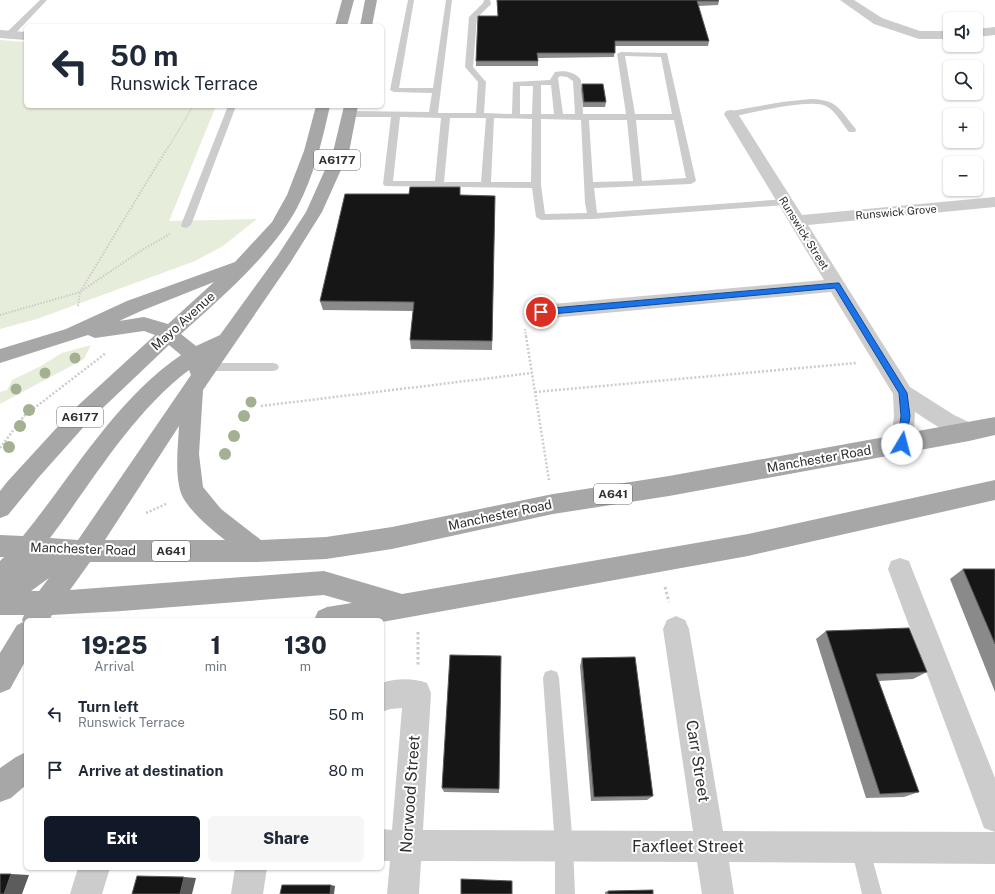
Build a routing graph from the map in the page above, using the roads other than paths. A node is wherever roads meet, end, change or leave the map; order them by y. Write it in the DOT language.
graph roads {
  1 [pos="44,0"];
  2 [pos="348,0"];
  3 [pos="371,0"];
  4 [pos="411,0"];
  5 [pos="449,0"];
  6 [pos="487,0"];
  7 [pos="846,0"];
  8 [pos="342,24"];
  9 [pos="366,24"];
  10 [pos="995,31"];
  11 [pos="983,32"];
  12 [pos="4,34"];
  13 [pos="943,35"];
  14 [pos="24,36"];
  15 [pos="554,82"];
  16 [pos="537,83"];
  17 [pos="436,91"];
  18 [pos="231,108"];
  19 [pos="322,108"];
  20 [pos="351,110"];
  21 [pos="396,114"];
  22 [pos="731,114"];
  23 [pos="432,115"];
  24 [pos="446,115"];
  25 [pos="480,116"];
  26 [pos="490,116"];
  27 [pos="516,116"];
  28 [pos="678,116"];
  29 [pos="537,117"];
  30 [pos="559,117"];
  31 [pos="582,117"];
  32 [pos="631,117"];
  33 [pos="852,130"];
  34 [pos="439,184"];
  35 [pos="638,184"];
  36 [pos="486,185"];
  37 [pos="536,185"];
  38 [pos="589,185"];
  39 [pos="786,202"];
  40 [pos="995,202"];
  41 [pos="593,216"];
  42 [pos="797,221"];
  43 [pos="186,225"];
  44 [pos="244,264"];
  45 [pos="837,285"];
  46 [pos="541,312"];
  47 [pos="72,334"];
  48 [pos="169,334"];
  49 [pos="0,356"];
  50 [pos="273,367"];
  51 [pos="199,372"];
  52 [pos="903,393"];
  53 [pos="995,426"];
  54 [pos="968,432"];
  55 [pos="902,444"];
  56 [pos="995,490"];
  57 [pos="0,508"];
  58 [pos="0,546"];
  59 [pos="28,548"];
  60 [pos="84,551"];
  61 [pos="257,551"];
  62 [pos="900,569"];
  63 [pos="0,578"];
  64 [pos="0,603"];
  65 [pos="409,605"];
  66 [pos="40,612"];
  67 [pos="338,618"];
  68 [pos="676,629"];
  69 [pos="24,638"];
  70 [pos="9,664"];
  71 [pos="550,678"];
  72 [pos="384,697"];
  73 [pos="24,769"];
  74 [pos="0,787"];
  75 [pos="995,817"];
  76 [pos="394,845"];
  77 [pos="564,846"];
  78 [pos="711,846"];
  79 [pos="860,847"];
  80 [pos="995,848"];
  81 [pos="93,870"];
  82 [pos="251,870"];
  83 [pos="86,894"];
  84 [pos="247,894"];
  85 [pos="403,894"];
  86 [pos="565,894"];
  87 [pos="718,894"];
  88 [pos="872,894"];
  1 -- 12 [label="lane"];
  2 -- 8 [label="main road"];
  3 -- 9 [label="main road"];
  4 -- 17 [label="lane"];
  5 -- 17 [label="lane"];
  6 -- 25 [label="lane"];
  7 -- 13 [label="street"];
  10 -- 11 [label="street"];
  12 -- 14 [label="street"];
  15 -- 16 [label="lane"];
  15 -- 30 [label="lane"];
  15 -- 31 [label="lane"];
  16 -- 27 [label="lane"];
  16 -- 29 [label="lane"];
  17 -- 23 [label="lane"];
  18 -- 43 [label="lane"];
  19 -- 44 [label="main road, Mayo Avenue / A6177"];
  20 -- 21 [label="lane"];
  20 -- 51 [label="main road, A6177"];
  21 -- 23 [label="lane"];
  21 -- 34 [label="lane"];
  22 -- 33 [label="lane"];
  22 -- 39 [label="street, Runswick Street"];
  23 -- 24 [label="lane"];
  24 -- 25 [label="lane"];
  24 -- 34 [label="lane"];
  25 -- 26 [label="lane"];
  26 -- 27 [label="lane"];
  26 -- 36 [label="lane"];
  27 -- 29 [label="lane"];
  28 -- 32 [label="lane"];
  28 -- 32 [label="lane"];
  28 -- 35 [label="lane"];
  29 -- 30 [label="lane"];
  29 -- 37 [label="lane"];
  30 -- 31 [label="lane"];
  31 -- 32 [label="lane"];
  31 -- 38 [label="lane"];
  32 -- 35 [label="lane"];
  34 -- 36 [label="lane"];
  35 -- 38 [label="lane"];
  36 -- 37 [label="lane"];
  37 -- 41 [label="lane"];
  38 -- 41 [label="lane"];
  39 -- 41 [label="lane"];
  39 -- 42 [label="street, Runswick Street"];
  40 -- 42 [label="street, Runswick Grove"];
  42 -- 45 [label="street, Runswick Street"];
  44 -- 47 [label="main road"];
  44 -- 48 [label="main road, Mayo Avenue / A6177"];
  45 -- 46 [label="street"];
  45 -- 52 [label="street, Runswick Street"];
  47 -- 48 [label="main road"];
  47 -- 49 [label="main road"];
  48 -- 51 [label="main road"];
  48 -- 57 [label="main road, Mayo Avenue / A6177"];
  50 -- 51 [label="lane"];
  51 -- 59 [label="main road"];
  51 -- 60 [label="main road"];
  51 -- 61 [label="main road"];
  52 -- 54 [label="street, Runswick Street"];
  52 -- 55 [label="street, Runswick Street"];
  53 -- 54 [label="main road, Manchester Road / A641"];
  54 -- 55 [label="main road, Manchester Road / A641"];
  55 -- 61 [label="main road, Manchester Road / A641"];
  56 -- 65 [label="main road"];
  58 -- 59 [label="main road, Manchester Road / A641"];
  59 -- 60 [label="main road, Manchester Road / A641"];
  59 -- 63 [label="main road"];
  60 -- 61 [label="main road, Manchester Road / A641"];
  60 -- 64 [label="main road"];
  60 -- 66 [label="main road"];
  62 -- 75 [label="street"];
  64 -- 66 [label="main road"];
  65 -- 66 [label="main road"];
  65 -- 67 [label="main road"];
  68 -- 78 [label="street, Carr Street"];
  69 -- 70 [label="main road"];
  71 -- 77 [label="lane"];
  72 -- 76 [label="street, Norwood Street"];
  73 -- 74 [label="main road"];
  76 -- 77 [label="street, Faxfleet Street"];
  76 -- 85 [label="street, Norwood Street"];
  77 -- 78 [label="street, Faxfleet Street"];
  77 -- 86 [label="lane"];
  78 -- 79 [label="street, Faxfleet Street"];
  78 -- 87 [label="street, Carr Street"];
  79 -- 80 [label="street, Faxfleet Street"];
  79 -- 88 [label="lane"];
  81 -- 83 [label="street"];
  82 -- 84 [label="street"];
}
